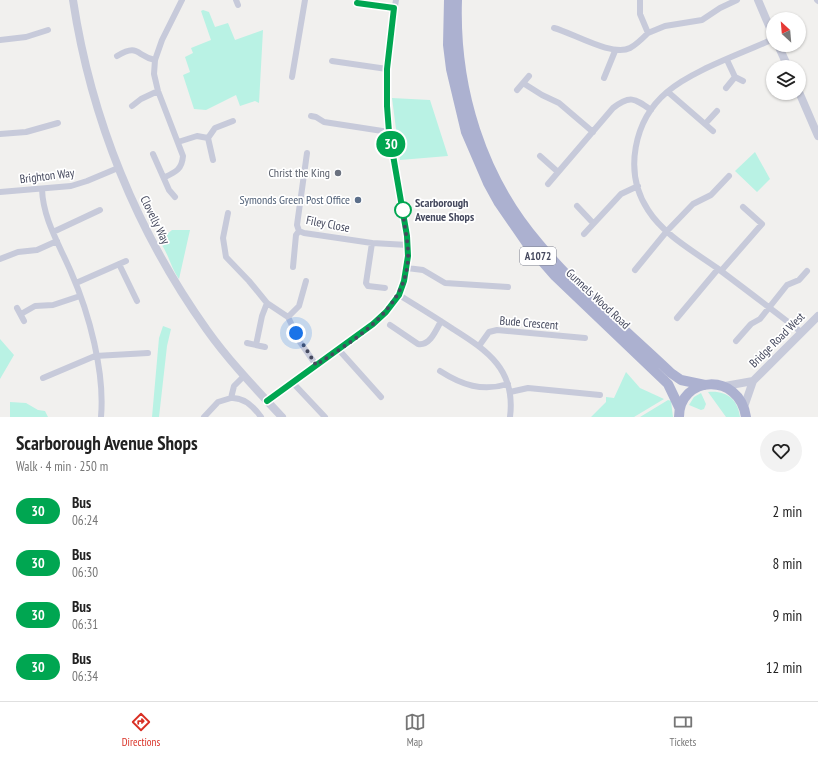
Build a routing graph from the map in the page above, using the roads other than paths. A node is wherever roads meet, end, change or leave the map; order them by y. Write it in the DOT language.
graph roads {
  1 [pos="73,0"];
  2 [pos="182,0"];
  3 [pos="305,0"];
  4 [pos="396,0"];
  5 [pos="449,0"];
  6 [pos="457,0"];
  7 [pos="640,0"];
  8 [pos="737,0"];
  9 [pos="758,0"];
  10 [pos="357,3"];
  11 [pos="394,8"];
  12 [pos="766,19"];
  13 [pos="554,28"];
  14 [pos="48,30"];
  15 [pos="648,33"];
  16 [pos="0,40"];
  17 [pos="766,42"];
  18 [pos="615,51"];
  19 [pos="117,56"];
  20 [pos="155,60"];
  21 [pos="727,60"];
  22 [pos="332,61"];
  23 [pos="387,69"];
  24 [pos="529,76"];
  25 [pos="292,77"];
  26 [pos="736,77"];
  27 [pos="604,78"];
  28 [pos="743,81"];
  29 [pos="523,83"];
  30 [pos="726,88"];
  31 [pos="517,90"];
  32 [pos="158,91"];
  33 [pos="668,92"];
  34 [pos="802,100"];
  35 [pos="132,106"];
  36 [pos="651,110"];
  37 [pos="717,111"];
  38 [pos="311,116"];
  39 [pos="232,121"];
  40 [pos="58,123"];
  41 [pos="705,124"];
  42 [pos="713,131"];
  43 [pos="389,132"];
  44 [pos="593,132"];
  45 [pos="0,134"];
  46 [pos="818,136"];
  47 [pos="208,138"];
  48 [pos="178,142"];
  49 [pos="307,153"];
  50 [pos="153,154"];
  51 [pos="540,156"];
  52 [pos="213,160"];
  53 [pos="118,168"];
  54 [pos="558,172"];
  55 [pos="729,176"];
  56 [pos="165,177"];
  57 [pos="548,184"];
  58 [pos="638,186"];
  59 [pos="42,189"];
  60 [pos="0,192"];
  61 [pos="175,197"];
  62 [pos="576,206"];
  63 [pos="743,207"];
  64 [pos="100,210"];
  65 [pos="228,213"];
  66 [pos="593,223"];
  67 [pos="299,230"];
  68 [pos="667,231"];
  69 [pos="53,232"];
  70 [pos="584,234"];
  71 [pos="57,241"];
  72 [pos="372,243"];
  73 [pos="408,245"];
  74 [pos="0,260"];
  75 [pos="126,261"];
  76 [pos="119,264"];
  77 [pos="293,267"];
  78 [pos="407,268"];
  79 [pos="635,270"];
  80 [pos="720,270"];
  81 [pos="807,271"];
  82 [pos="306,281"];
  83 [pos="76,283"];
  84 [pos="508,287"];
  85 [pos="385,288"];
  86 [pos="399,295"];
  87 [pos="80,296"];
  88 [pos="137,301"];
  89 [pos="267,303"];
  90 [pos="17,308"];
  91 [pos="770,308"];
  92 [pos="21,314"];
  93 [pos="818,316"];
  94 [pos="288,317"];
  95 [pos="676,318"];
  96 [pos="24,321"];
  97 [pos="441,321"];
  98 [pos="390,325"];
  99 [pos="801,332"];
  100 [pos="585,338"];
  101 [pos="736,340"];
  102 [pos="247,343"];
  103 [pos="256,345"];
  104 [pos="479,346"];
  105 [pos="265,347"];
  106 [pos="339,350"];
  107 [pos="148,353"];
  108 [pos="96,356"];
  109 [pos="316,365"];
  110 [pos="440,371"];
  111 [pos="244,376"];
  112 [pos="43,378"];
  113 [pos="753,381"];
  114 [pos="293,383"];
  115 [pos="508,384"];
  116 [pos="704,385"];
  117 [pos="725,386"];
  118 [pos="510,392"];
  119 [pos="600,395"];
  120 [pos="381,397"];
  121 [pos="231,398"];
  122 [pos="267,401"];
  123 [pos="744,407"];
  124 [pos="679,412"];
  125 [pos="101,417"];
  126 [pos="204,417"];
  127 [pos="261,417"];
  128 [pos="282,417"];
  129 [pos="324,417"];
  130 [pos="510,417"];
  131 [pos="746,417"];
  1 -- 53 [label="street, Clovelly Way"];
  2 -- 20 [label="street"];
  3 -- 25 [label="street"];
  4 -- 11 [label="street"];
  5 -- 124 [label="main road, Gunnels Wood Road / A1072"];
  6 -- 116 [label="main road, Gunnels Wood Road / A1072"];
  7 -- 15 [label="street"];
  8 -- 15 [label="street"];
  9 -- 12 [label="street"];
  10 -- 11 [label="street"];
  11 -- 23 [label="street"];
  13 -- 18 [label="street"];
  14 -- 16 [label="street"];
  15 -- 18 [label="street"];
  17 -- 21 [label="street"];
  18 -- 27 [label="street"];
  19 -- 20 [label="street"];
  20 -- 32 [label="street"];
  21 -- 26 [label="street"];
  21 -- 33 [label="street"];
  22 -- 23 [label="street"];
  23 -- 43 [label="street"];
  24 -- 29 [label="street"];
  26 -- 28 [label="street"];
  26 -- 30 [label="street"];
  29 -- 31 [label="street"];
  29 -- 44 [label="street"];
  32 -- 35 [label="street"];
  32 -- 48 [label="street"];
  33 -- 36 [label="street"];
  33 -- 41 [label="street"];
  34 -- 46 [label="street"];
  36 -- 44 [label="street"];
  36 -- 58 [label="street"];
  37 -- 41 [label="street"];
  38 -- 43 [label="street"];
  39 -- 47 [label="street"];
  40 -- 45 [label="street"];
  41 -- 42 [label="street"];
  43 -- 73 [label="street"];
  44 -- 54 [label="street"];
  47 -- 48 [label="street"];
  47 -- 52 [label="street"];
  48 -- 56 [label="street"];
  49 -- 67 [label="street, Filey Close"];
  50 -- 56 [label="street"];
  51 -- 54 [label="street"];
  53 -- 59 [label="street, Brighton Way"];
  53 -- 111 [label="street, Clovelly Way"];
  54 -- 57 [label="street"];
  55 -- 68 [label="street"];
  56 -- 61 [label="street"];
  58 -- 66 [label="street"];
  58 -- 68 [label="street"];
  59 -- 60 [label="street, Brighton Way"];
  59 -- 69 [label="street"];
  62 -- 66 [label="street"];
  63 -- 80 [label="street"];
  64 -- 69 [label="street"];
  65 -- 89 [label="street"];
  66 -- 70 [label="street"];
  67 -- 72 [label="street, Filey Close"];
  67 -- 77 [label="street"];
  68 -- 79 [label="street"];
  68 -- 80 [label="street"];
  69 -- 71 [label="street"];
  71 -- 74 [label="street"];
  71 -- 83 [label="street"];
  72 -- 73 [label="street, Filey Close"];
  72 -- 85 [label="street"];
  73 -- 78 [label="street"];
  75 -- 76 [label="street"];
  76 -- 83 [label="street"];
  76 -- 88 [label="street"];
  78 -- 84 [label="street"];
  78 -- 86 [label="street"];
  80 -- 91 [label="street"];
  80 -- 95 [label="street"];
  81 -- 91 [label="street"];
  82 -- 94 [label="street"];
  83 -- 87 [label="street"];
  86 -- 97 [label="street"];
  86 -- 106 [label="street"];
  87 -- 92 [label="street"];
  87 -- 108 [label="street"];
  89 -- 94 [label="street"];
  89 -- 103 [label="street"];
  90 -- 92 [label="street"];
  91 -- 99 [label="street"];
  91 -- 101 [label="street"];
  92 -- 96 [label="street"];
  93 -- 99 [label="street, Bridge Road West"];
  94 -- 109 [label="street"];
  97 -- 98 [label="street"];
  97 -- 104 [label="street"];
  99 -- 113 [label="street, Bridge Road West"];
  100 -- 104 [label="street, Bude Crescent"];
  102 -- 103 [label="street"];
  103 -- 105 [label="street"];
  104 -- 115 [label="street"];
  106 -- 109 [label="street"];
  106 -- 120 [label="street"];
  107 -- 108 [label="street"];
  108 -- 112 [label="street"];
  108 -- 125 [label="street"];
  109 -- 114 [label="street"];
  110 -- 115 [label="street"];
  111 -- 121 [label="street"];
  111 -- 122 [label="street, Clovelly Way"];
  113 -- 117 [label="street"];
  113 -- 123 [label="street"];
  114 -- 122 [label="street"];
  114 -- 129 [label="street"];
  115 -- 118 [label="street"];
  116 -- 117 [label="main road, Gunnels Wood Road / A1072"];
  116 -- 124 [label="main road, Gunnels Wood Road / A1072"];
  117 -- 123 [label="main road"];
  118 -- 119 [label="street"];
  118 -- 130 [label="street"];
  121 -- 126 [label="street"];
  121 -- 127 [label="street"];
  122 -- 128 [label="street, Clovelly Way"];
  123 -- 131 [label="main road"];
}
